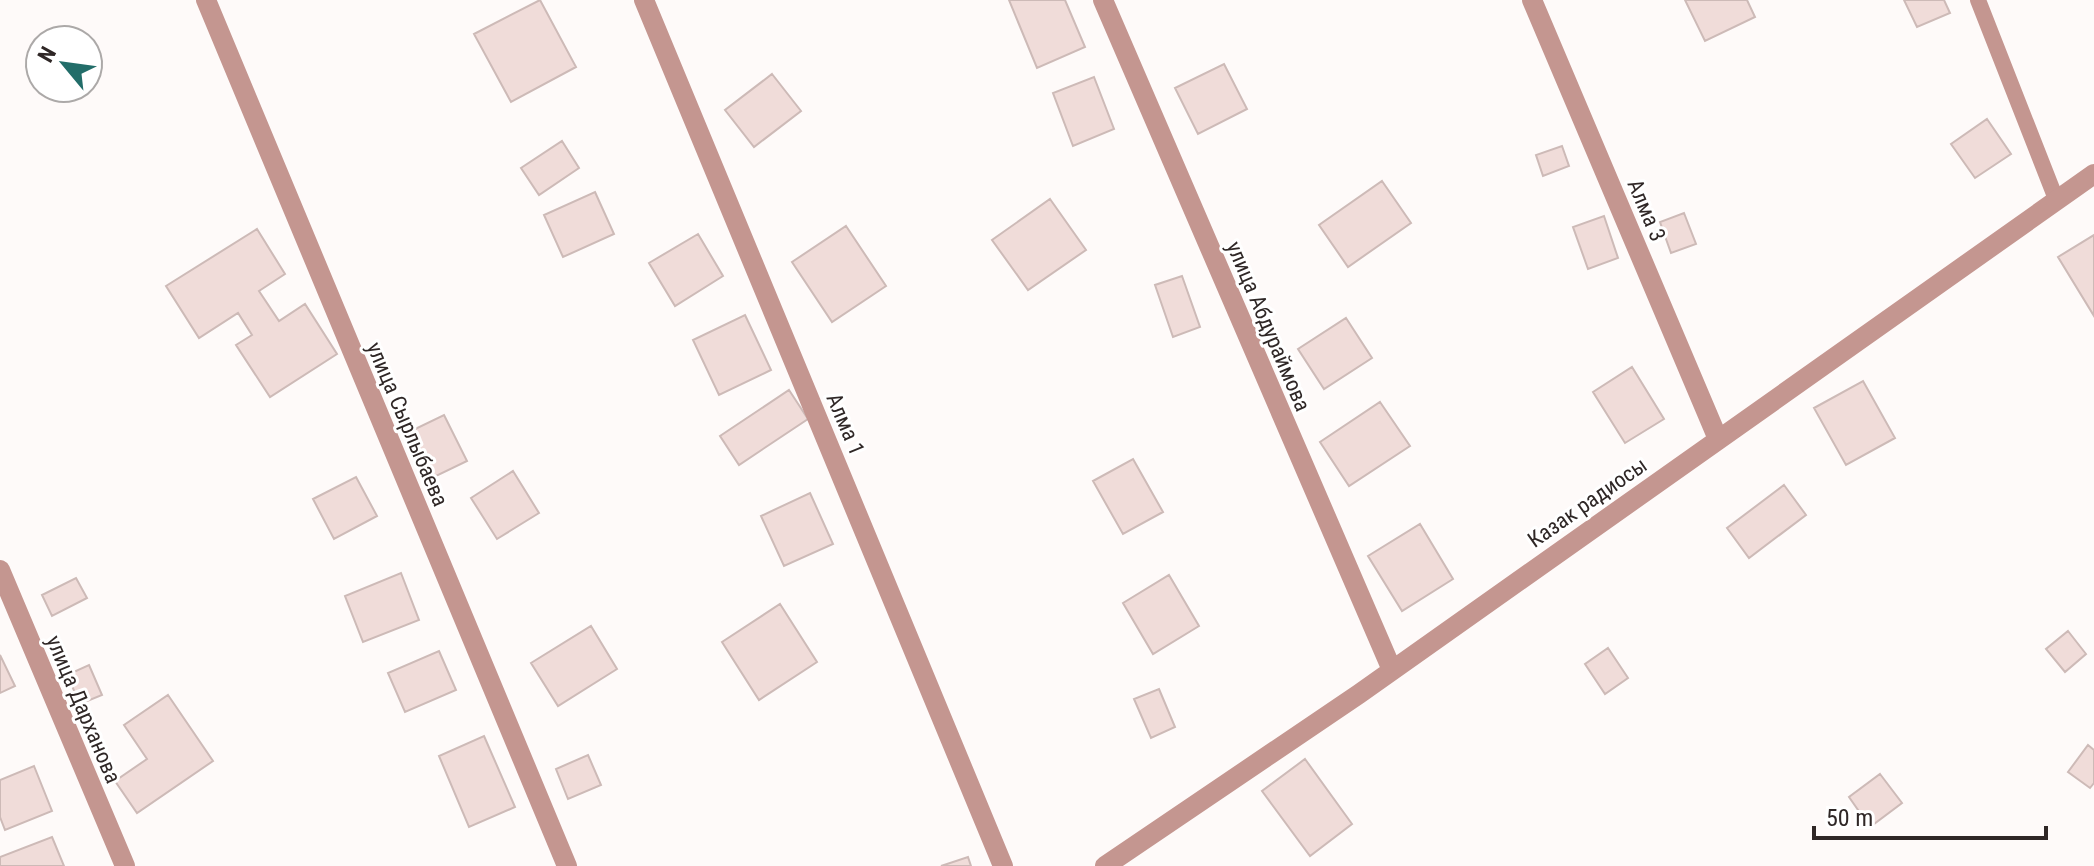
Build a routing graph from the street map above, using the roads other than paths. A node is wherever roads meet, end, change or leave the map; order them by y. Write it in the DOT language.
graph roads {
  1 [pos="206,0"];
  2 [pos="644,0"];
  3 [pos="1103,0"];
  4 [pos="1532,0"];
  5 [pos="1978,0"];
  6 [pos="2094,174"];
  7 [pos="2056,199"];
  8 [pos="1718,439"];
  9 [pos="0,570"];
  10 [pos="1392,670"];
  11 [pos="125,866"];
  12 [pos="567,866"];
  13 [pos="1003,866"];
  14 [pos="1105,866"];
  1 -- 12 [label="street, улица Сырлыбаева"];
  2 -- 13 [label="street, Алма 1"];
  3 -- 10 [label="street, улица Абдураймова"];
  4 -- 8 [label="street, Алма 3"];
  5 -- 7 [label="lane"];
  6 -- 7 [label="street, Казак радиосы"];
  7 -- 8 [label="street, Казак радиосы"];
  8 -- 10 [label="street, Казак радиосы"];
  9 -- 11 [label="street, улица Дарханова"];
  10 -- 14 [label="street, Казак радиосы"];
}
